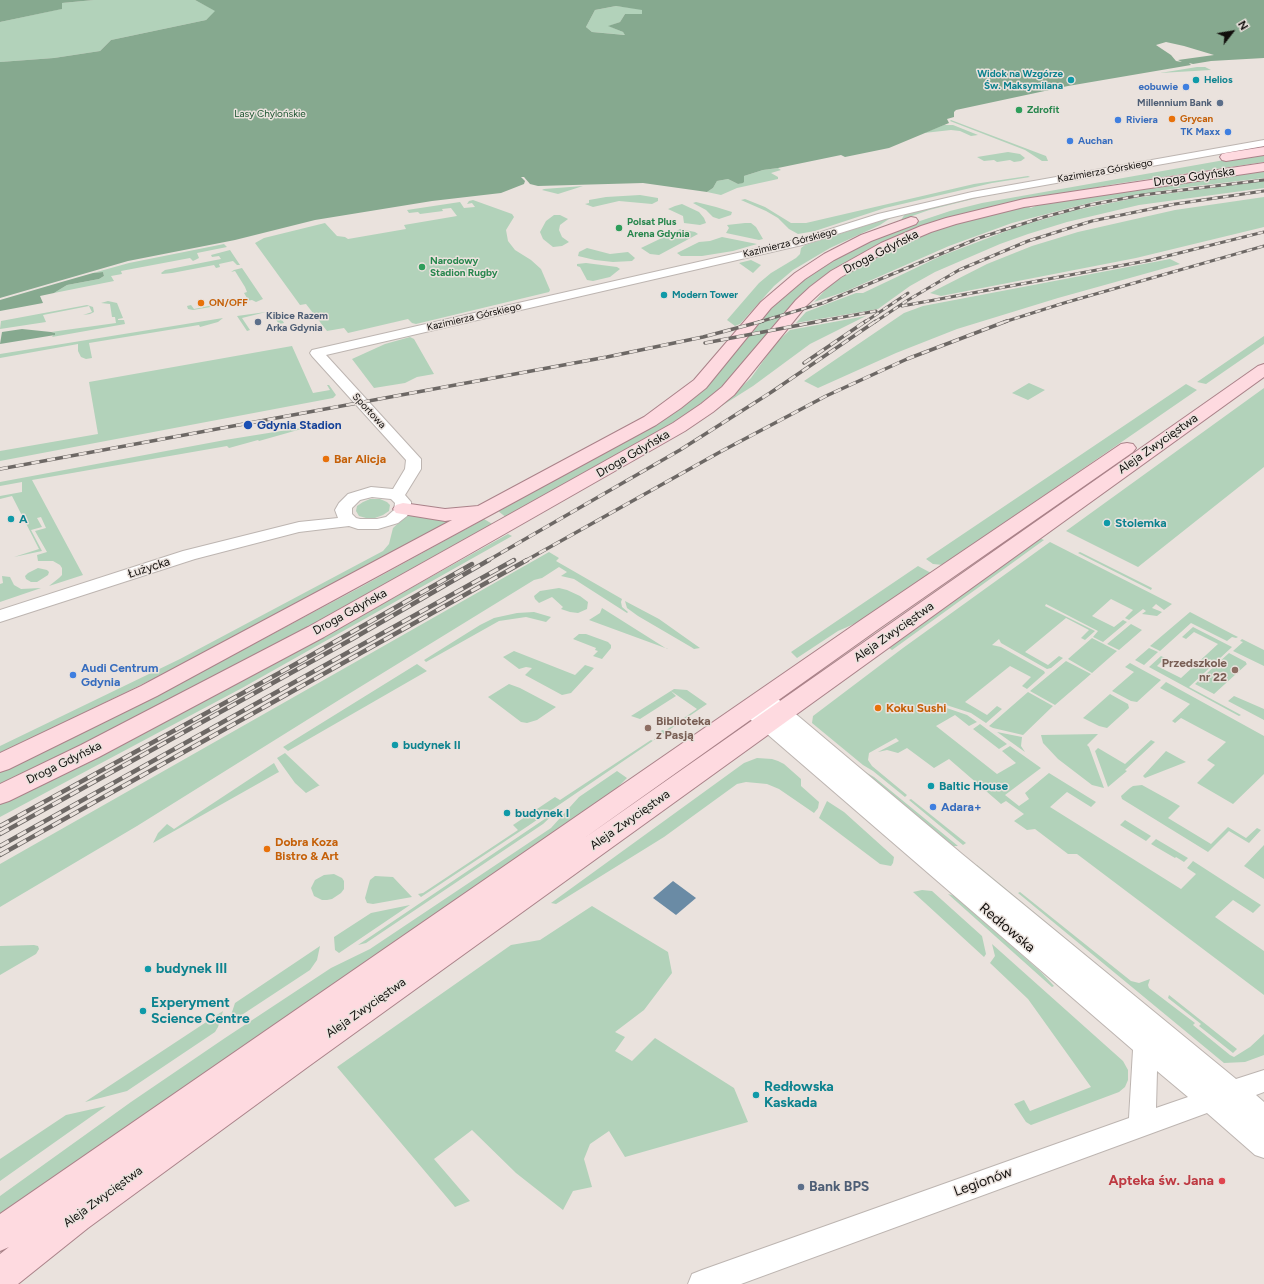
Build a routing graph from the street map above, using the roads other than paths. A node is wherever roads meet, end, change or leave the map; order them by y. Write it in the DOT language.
graph roads {
  1 [pos="1264,143"];
  2 [pos="1264,151"];
  3 [pos="1264,166"];
  4 [pos="898,212"];
  5 [pos="882,231"];
  6 [pos="1264,352"];
  7 [pos="317,353"];
  8 [pos="1264,369"];
  9 [pos="413,469"];
  10 [pos="380,492"];
  11 [pos="400,502"];
  12 [pos="484,511"];
  13 [pos="346,515"];
  14 [pos="0,616"];
  15 [pos="765,711"];
  16 [pos="0,763"];
  17 [pos="0,795"];
  18 [pos="1146,1046"];
  19 [pos="1264,1081"];
  20 [pos="1233,1092"];
  21 [pos="1209,1100"];
  22 [pos="1264,1118"];
  23 [pos="1142,1124"];
  24 [pos="1264,1146"];
  25 [pos="0,1234"];
  26 [pos="0,1276"];
  27 [pos="702,1284"];
  1 -- 4 [label="street, Kazimierza Górskiego"];
  2 -- 5 [label="main road, Droga Gdyńska"];
  3 -- 17 [label="main road, Droga Gdyńska"];
  4 -- 5 [label="main road"];
  4 -- 7 [label="street, Kazimierza Górskiego"];
  5 -- 12 [label="main road, Droga Gdyńska"];
  6 -- 15 [label="main road, Aleja Zwycięstwa"];
  7 -- 9 [label="street, Sportowa"];
  8 -- 15 [label="main road, Aleja Zwycięstwa"];
  9 -- 10 [label="street"];
  9 -- 11 [label="street"];
  10 -- 11 [label="street"];
  10 -- 13 [label="street"];
  11 -- 12 [label="main road"];
  11 -- 13 [label="street, Łużycka"];
  12 -- 16 [label="main road, Droga Gdyńska"];
  13 -- 14 [label="street, Łużycka"];
  15 -- 18 [label="street, Redłowska"];
  15 -- 20 [label="street, Redłowska"];
  15 -- 25 [label="main road, Aleja Zwycięstwa"];
  15 -- 26 [label="main road, Aleja Zwycięstwa"];
  18 -- 21 [label="street, Redłowska"];
  18 -- 23 [label="street"];
  19 -- 20 [label="street, Legionów"];
  20 -- 21 [label="street, Legionów"];
  20 -- 22 [label="street, Redłowska"];
  21 -- 23 [label="street, Legionów"];
  21 -- 24 [label="street, Redłowska"];
  23 -- 27 [label="street, Legionów"];
}
